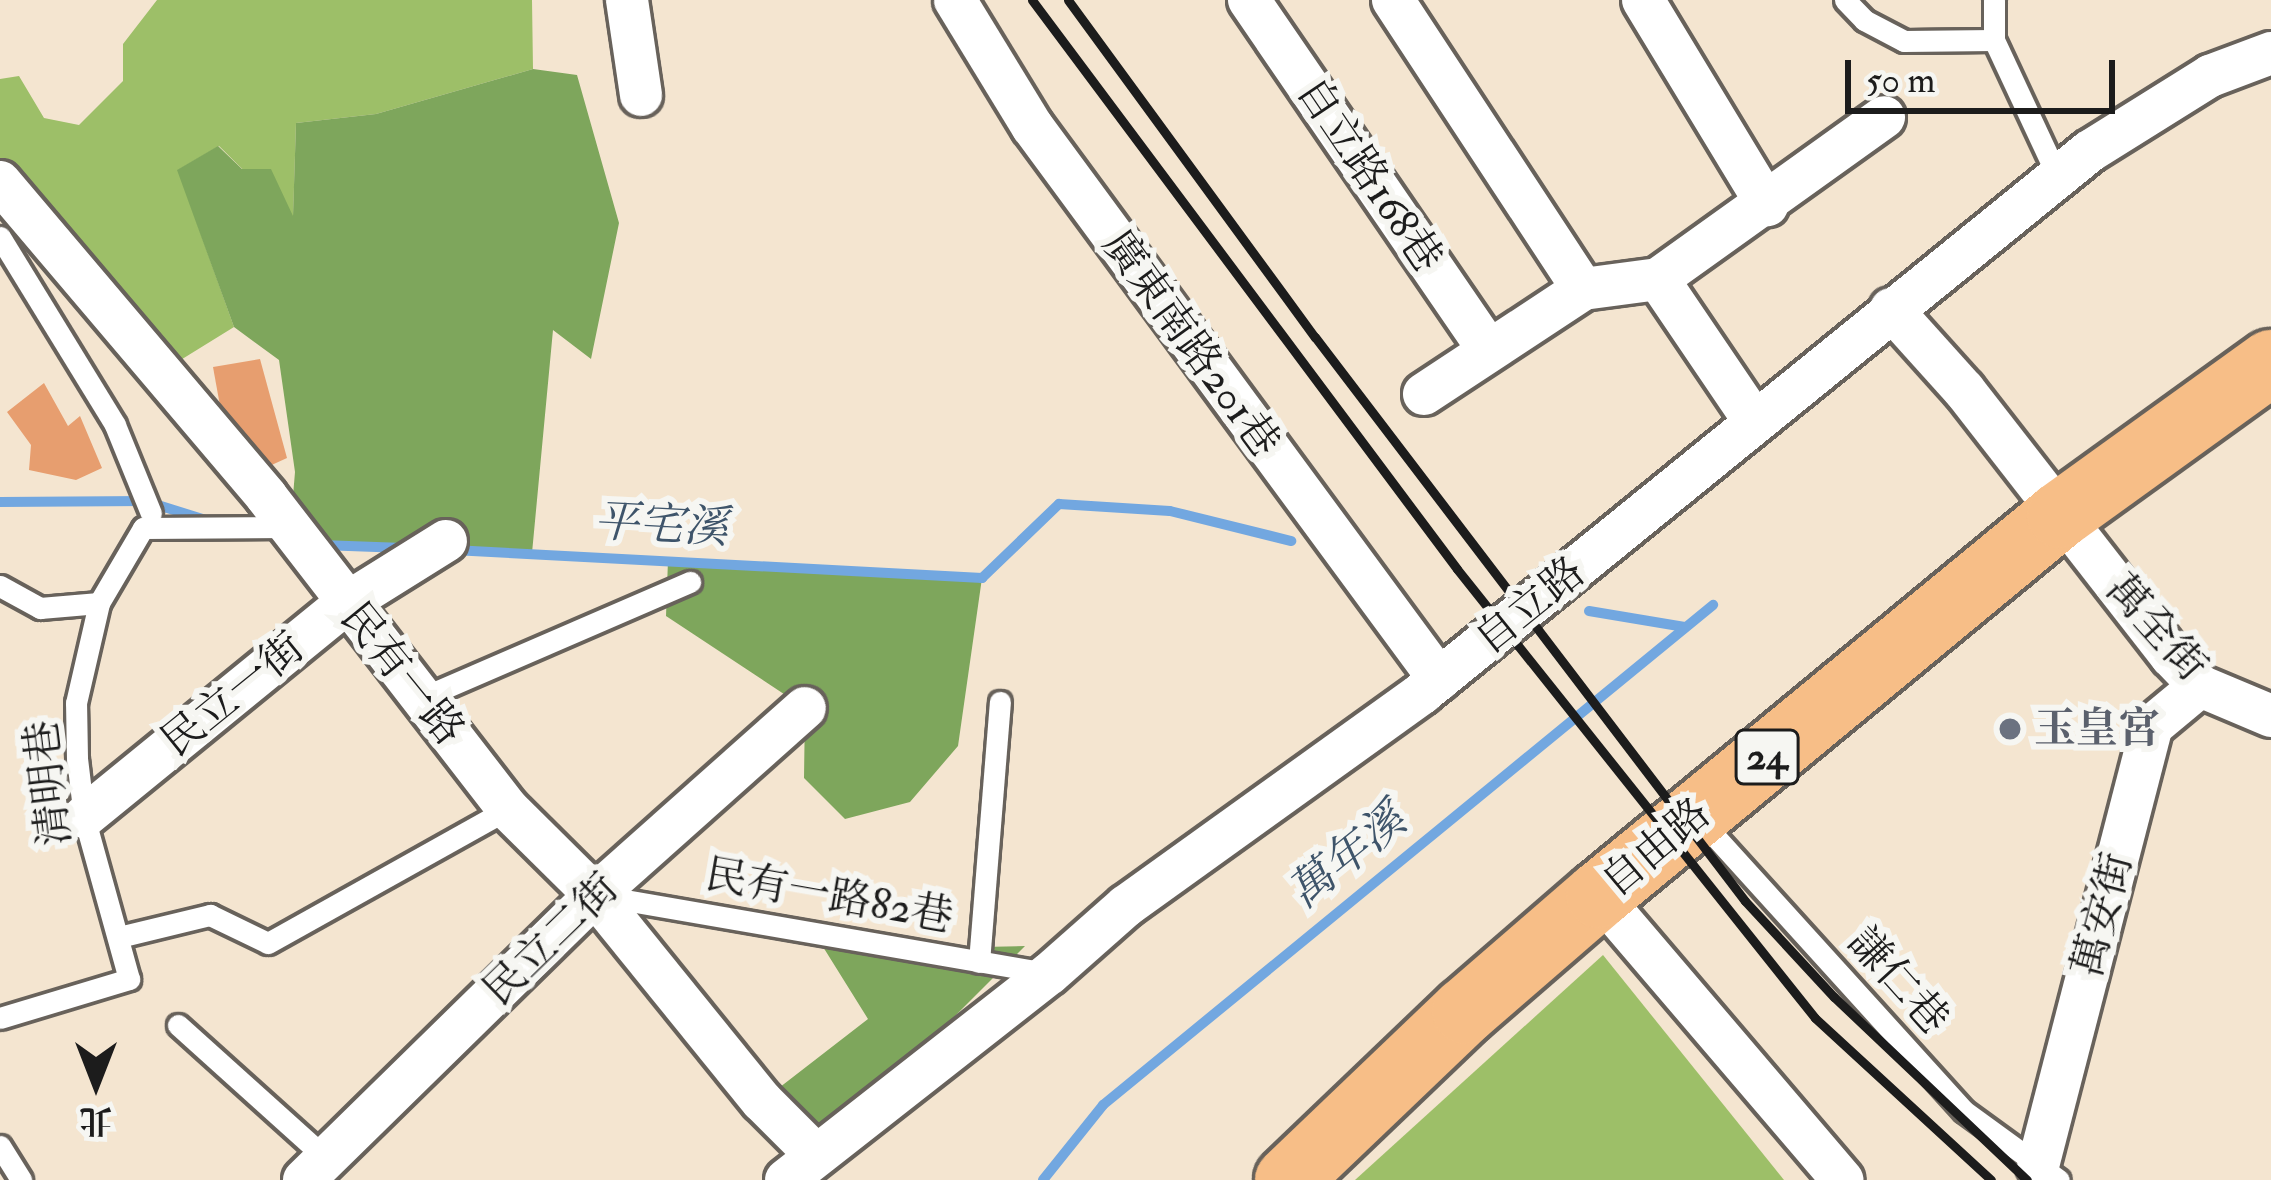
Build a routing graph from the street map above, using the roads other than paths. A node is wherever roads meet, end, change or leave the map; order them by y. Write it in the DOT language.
graph roads {
  1 [pos="627,0"];
  2 [pos="955,0"];
  3 [pos="1250,0"];
  4 [pos="1393,0"];
  5 [pos="1642,0"];
  6 [pos="1845,0"];
  7 [pos="1994,0"];
  8 [pos="1994,40"];
  9 [pos="2271,53"];
  10 [pos="641,95"];
  11 [pos="1884,117"];
  12 [pos="2058,177"];
  13 [pos="0,182"];
  14 [pos="1767,205"];
  15 [pos="0,237"];
  16 [pos="1658,279"];
  17 [pos="1583,289"];
  18 [pos="1891,309"];
  19 [pos="1489,350"];
  20 [pos="2271,363"];
  21 [pos="1424,394"];
  22 [pos="1755,422"];
  23 [pos="278,512"];
  24 [pos="151,513"];
  25 [pos="2060,515"];
  26 [pos="446,541"];
  27 [pos="690,582"];
  28 [pos="0,586"];
  29 [pos="99,603"];
  30 [pos="345,604"];
  31 [pos="1439,679"];
  32 [pos="2200,686"];
  33 [pos="424,698"];
  34 [pos="1000,702"];
  35 [pos="805,708"];
  36 [pos="2271,716"];
  37 [pos="508,809"];
  38 [pos="1696,815"];
  39 [pos="84,817"];
  40 [pos="595,895"];
  41 [pos="1599,896"];
  42 [pos="119,937"];
  43 [pos="979,962"];
  44 [pos="1049,973"];
  45 [pos="0,1018"];
  46 [pos="178,1025"];
  47 [pos="0,1146"];
  48 [pos="315,1170"];
  49 [pos="802,1172"];
  50 [pos="2048,1173"];
  51 [pos="21,1180"];
  52 [pos="1288,1180"];
  53 [pos="1842,1180"];
  1 -- 10 [label="street"];
  2 -- 31 [label="street, 廣東南路201巷"];
  3 -- 19 [label="street, 自立路168巷"];
  4 -- 17 [label="street"];
  5 -- 14 [label="street"];
  6 -- 8 [label="lane"];
  7 -- 8 [label="lane"];
  8 -- 12 [label="lane"];
  9 -- 12 [label="street, 自立路"];
  11 -- 14 [label="street"];
  12 -- 18 [label="street, 自立路"];
  13 -- 23 [label="street, 民有一路"];
  14 -- 16 [label="street"];
  15 -- 24 [label="lane"];
  16 -- 17 [label="street"];
  16 -- 22 [label="street"];
  17 -- 19 [label="street"];
  18 -- 22 [label="street, 自立路"];
  18 -- 25 [label="street, 萬全街"];
  19 -- 21 [label="street"];
  20 -- 25 [label="main road, 自由路 / 24"];
  22 -- 31 [label="street, 自立路"];
  23 -- 29 [label="lane, 清明巷"];
  23 -- 30 [label="street, 民有一路"];
  25 -- 32 [label="street, 萬全街"];
  25 -- 38 [label="main road, 自由路 / 24"];
  26 -- 30 [label="street, 民立一街"];
  27 -- 33 [label="lane"];
  28 -- 29 [label="lane"];
  29 -- 39 [label="lane, 清明巷"];
  30 -- 33 [label="street, 民有一路"];
  30 -- 39 [label="street, 民立一街"];
  31 -- 44 [label="street, 自立路"];
  32 -- 36 [label="street, 萬全街"];
  32 -- 50 [label="street, 萬安街"];
  33 -- 37 [label="street, 民有一路"];
  34 -- 43 [label="lane"];
  35 -- 40 [label="street, 民立二街"];
  37 -- 40 [label="street, 民有一路"];
  37 -- 42 [label="lane"];
  38 -- 41 [label="main road, 自由路 / 24"];
  38 -- 50 [label="lane, 謙仁巷"];
  39 -- 42 [label="lane, 清明巷"];
  40 -- 43 [label="lane, 民有一路82巷"];
  40 -- 48 [label="street, 民立二街"];
  40 -- 49 [label="street, 民有一路"];
  41 -- 52 [label="main road, 自由路 / 24"];
  41 -- 53 [label="street"];
  42 -- 45 [label="lane, 清明巷"];
  43 -- 44 [label="lane, 民有一路82巷"];
  44 -- 49 [label="street, 自立路"];
  46 -- 48 [label="lane"];
  47 -- 51 [label="lane"];
}
